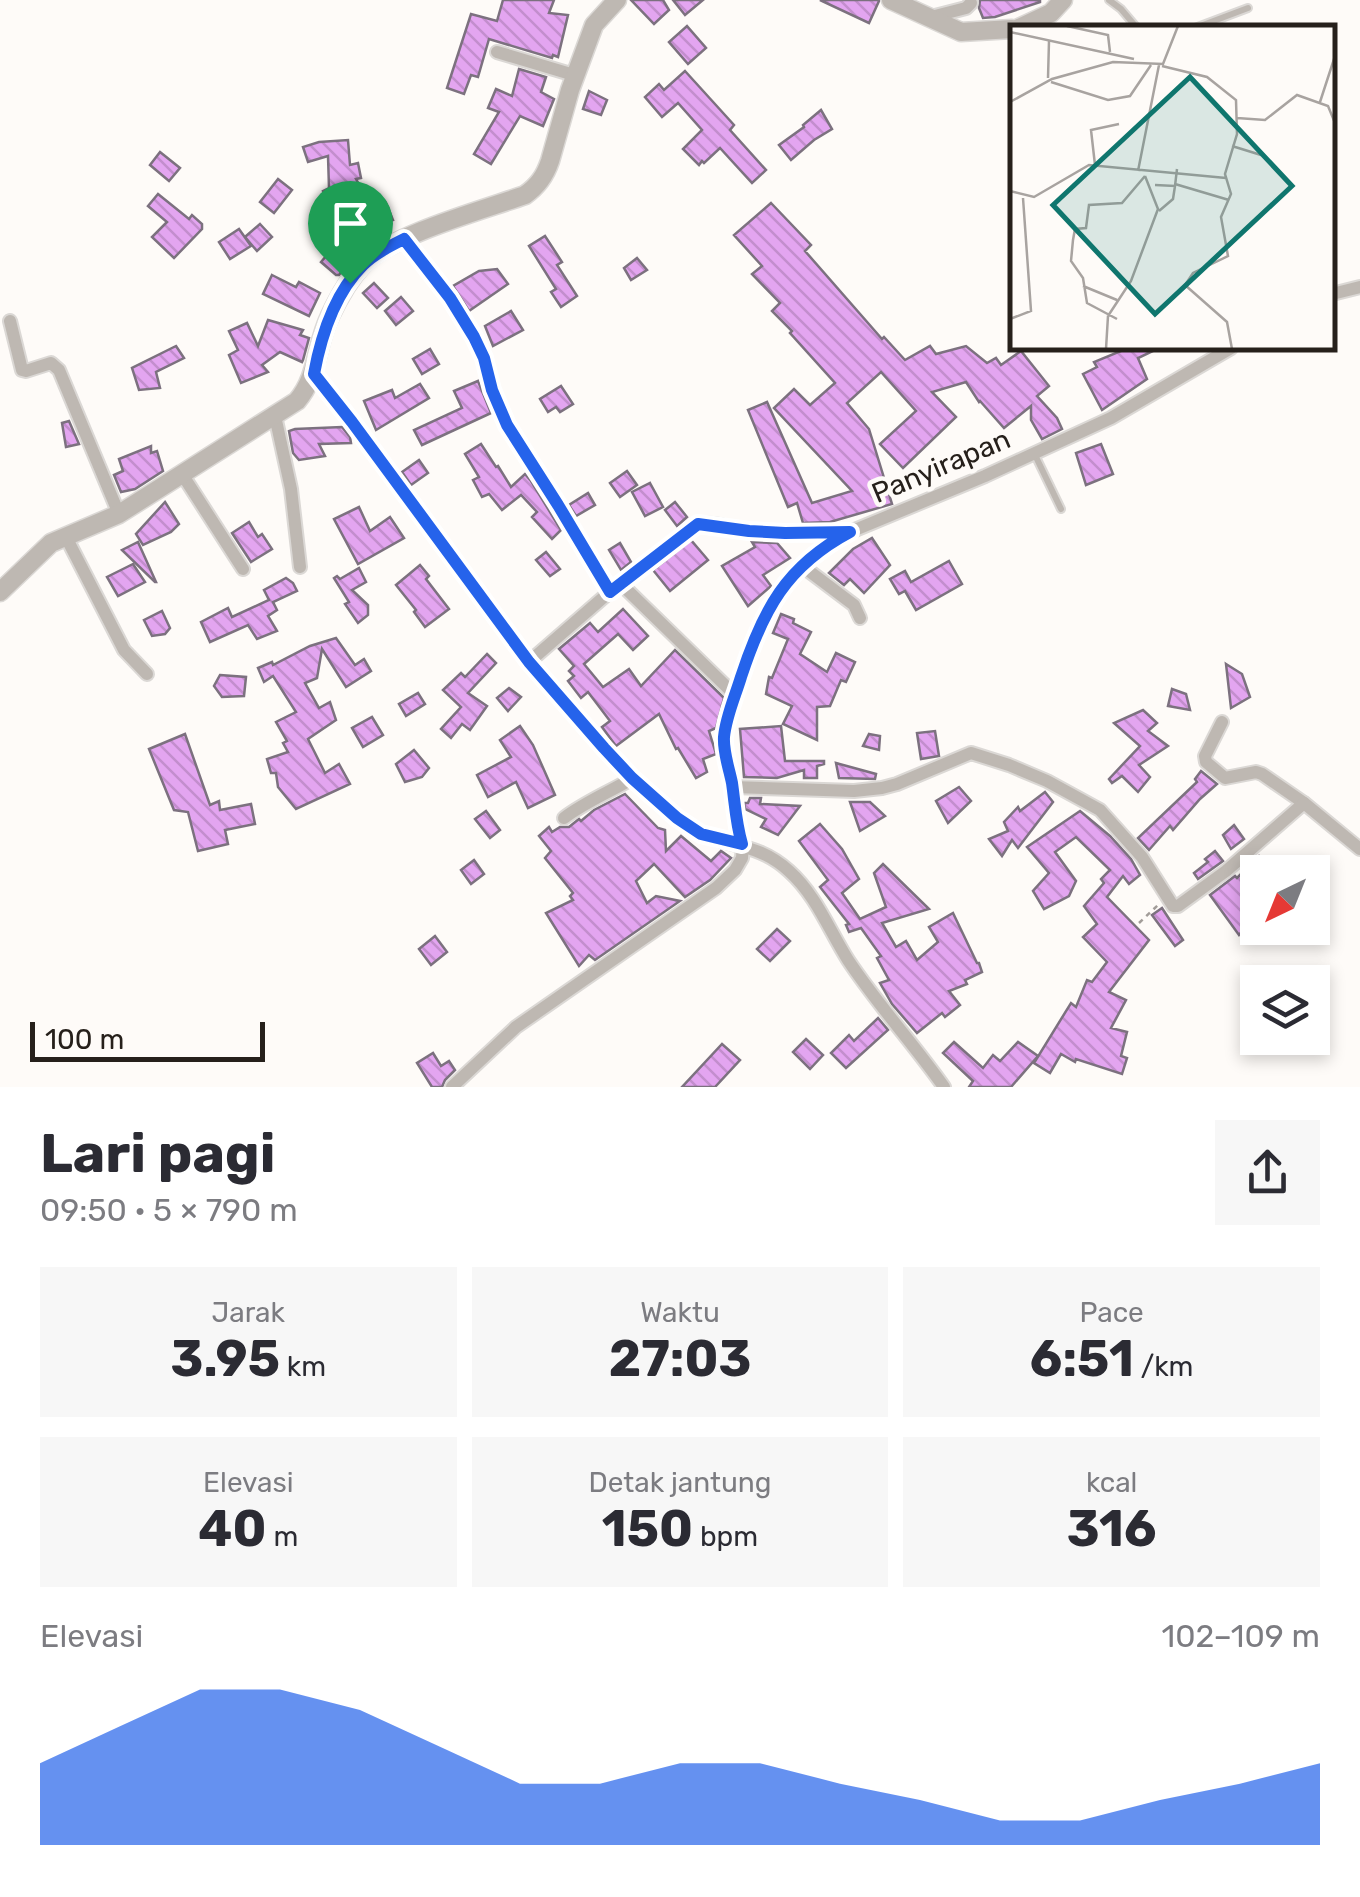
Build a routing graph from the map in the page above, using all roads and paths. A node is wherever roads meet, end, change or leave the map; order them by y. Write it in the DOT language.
graph roads {
  1 [pos="617,0"];
  2 [pos="891,0"];
  3 [pos="1063,0"];
  4 [pos="1109,0"];
  5 [pos="970,3"];
  6 [pos="1248,8"];
  7 [pos="931,17"];
  8 [pos="1023,25"];
  9 [pos="1134,25"];
  10 [pos="1203,25"];
  11 [pos="1010,28"];
  12 [pos="497,52"];
  13 [pos="574,75"];
  14 [pos="404,239"];
  15 [pos="1360,287"];
  16 [pos="1335,293"];
  17 [pos="10,321"];
  18 [pos="1228,350"];
  19 [pos="314,374"];
  20 [pos="275,416"];
  21 [pos="1034,454"];
  22 [pos="182,474"];
  23 [pos="1061,509"];
  24 [pos="118,514"];
  25 [pos="850,532"];
  26 [pos="66,538"];
  27 [pos="801,565"];
  28 [pos="300,567"];
  29 [pos="244,569"];
  30 [pos="615,588"];
  31 [pos="0,592"];
  32 [pos="860,618"];
  33 [pos="529,662"];
  34 [pos="148,674"];
  35 [pos="735,695"];
  36 [pos="1222,722"];
  37 [pos="632,778"];
  38 [pos="732,788"];
  39 [pos="1304,803"];
  40 [pos="564,818"];
  41 [pos="742,844"];
  42 [pos="1360,850"];
  43 [pos="1166,897"];
  44 [pos="1139,923"];
  45 [pos="452,1087"];
  46 [pos="944,1087"];
  1 -- 13 [label="street"];
  2 -- 7 [label="street"];
  3 -- 8 [label="street"];
  4 -- 9 [label="lane"];
  5 -- 7 [label="street"];
  6 -- 10 [label="lane"];
  7 -- 11 [label="street"];
  12 -- 13 [label="street"];
  13 -- 14 [label="street"];
  14 -- 19 [label="street"];
  14 -- 30 [label="street"];
  15 -- 16 [label="street"];
  17 -- 24 [label="street"];
  18 -- 21 [label="street, Panyirapan"];
  19 -- 20 [label="street"];
  19 -- 33 [label="street"];
  20 -- 22 [label="street"];
  20 -- 28 [label="street"];
  21 -- 23 [label="lane"];
  21 -- 25 [label="street, Panyirapan"];
  22 -- 24 [label="street"];
  22 -- 29 [label="street"];
  24 -- 26 [label="street"];
  25 -- 27 [label="street, Panyirapan"];
  25 -- 30 [label="street"];
  26 -- 31 [label="street"];
  26 -- 34 [label="street"];
  27 -- 32 [label="street"];
  27 -- 35 [label="street, Panyirapan"];
  30 -- 33 [label="street"];
  30 -- 35 [label="street"];
  33 -- 37 [label="street"];
  35 -- 38 [label="street, Panyirapan"];
  36 -- 39 [label="street"];
  37 -- 40 [label="street"];
  37 -- 41 [label="street"];
  38 -- 41 [label="street, Panyirapan"];
  38 -- 43 [label="street"];
  39 -- 42 [label="street"];
  39 -- 43 [label="street"];
  41 -- 45 [label="street"];
  41 -- 46 [label="street"];
  43 -- 44 [label="path"];
}
